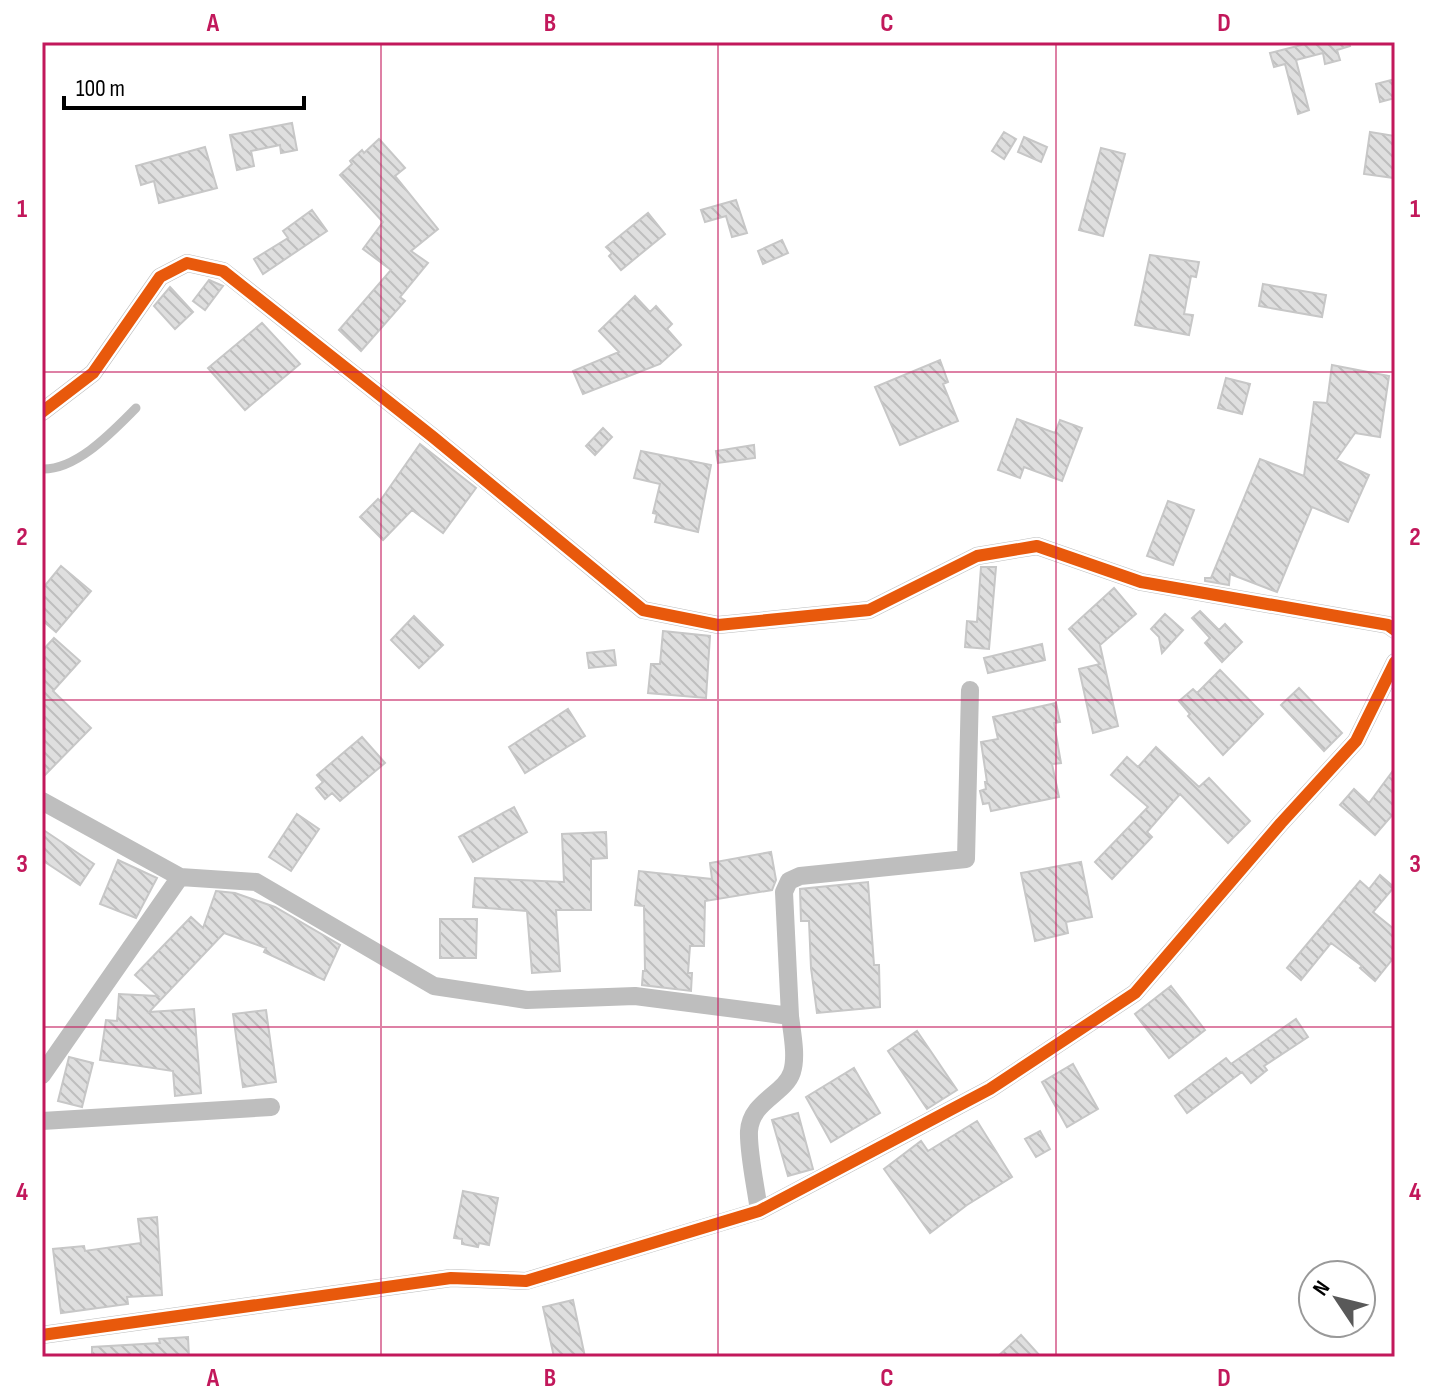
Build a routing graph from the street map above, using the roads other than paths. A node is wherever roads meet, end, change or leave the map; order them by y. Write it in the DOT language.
graph roads {
  1 [pos="136,408"];
  2 [pos="42,412"];
  3 [pos="42,469"];
  4 [pos="1395,630"];
  5 [pos="1395,662"];
  6 [pos="970,690"];
  7 [pos="42,801"];
  8 [pos="180,877"];
  9 [pos="790,1016"];
  10 [pos="42,1075"];
  11 [pos="271,1107"];
  12 [pos="42,1121"];
  13 [pos="759,1211"];
  14 [pos="42,1335"];
  1 -- 3 [label="lane"];
  2 -- 4 [label="street"];
  5 -- 13 [label="street"];
  6 -- 9 [label="street"];
  7 -- 8 [label="street"];
  8 -- 9 [label="street"];
  8 -- 10 [label="street"];
  9 -- 13 [label="street"];
  11 -- 12 [label="street"];
  13 -- 14 [label="street"];
}
